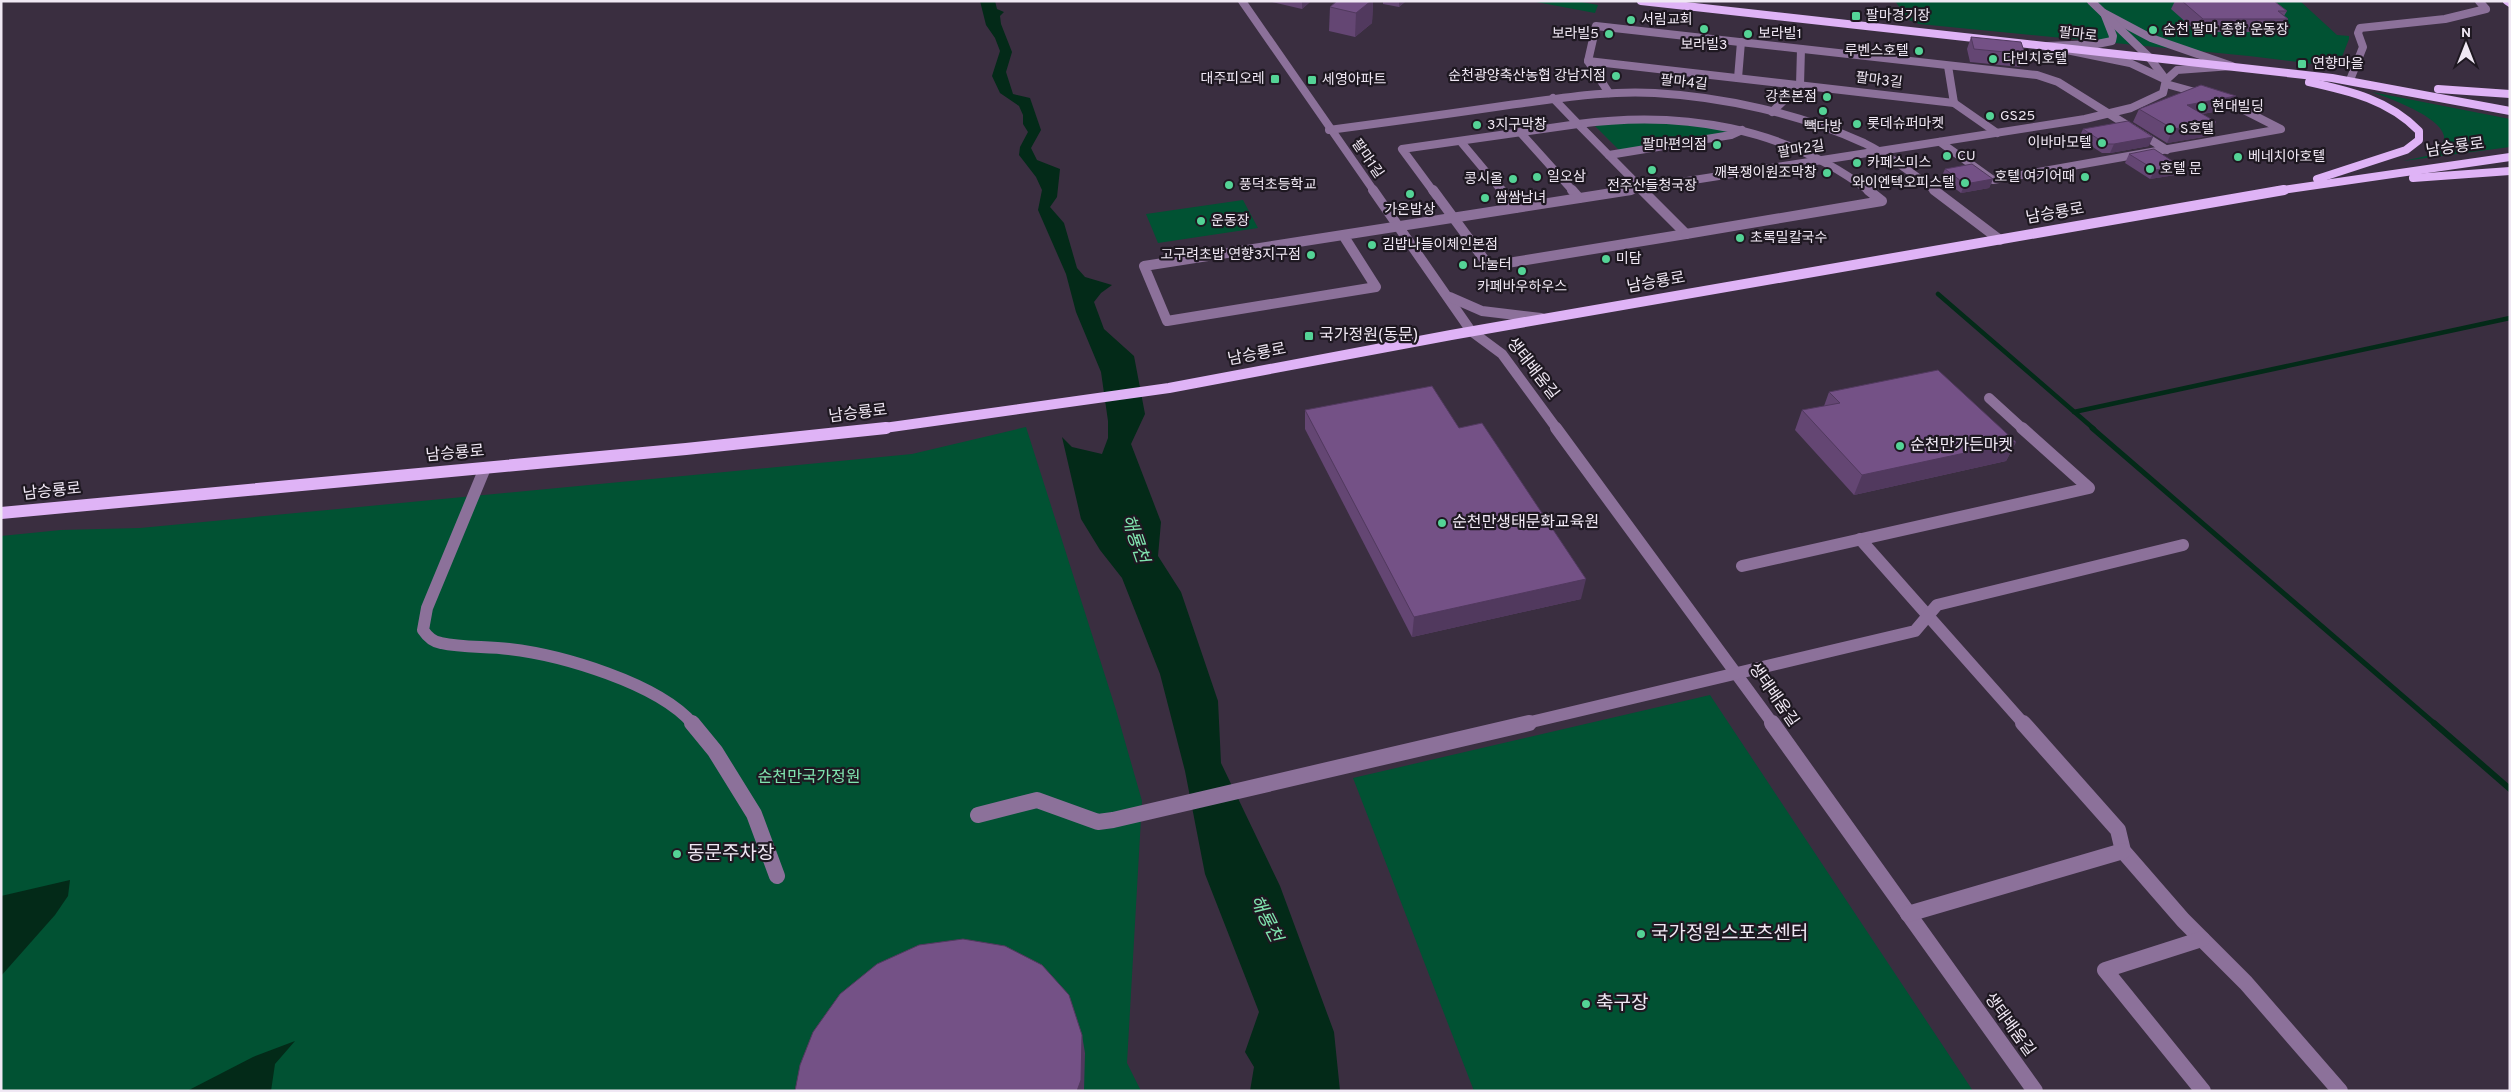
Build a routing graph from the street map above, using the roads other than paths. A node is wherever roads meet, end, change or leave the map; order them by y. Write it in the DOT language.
graph roads {
  1 [pos="1242,1"];
  2 [pos="1641,1"];
  3 [pos="2091,1"];
  4 [pos="2478,1"];
  5 [pos="2104,13"];
  6 [pos="1740,42"];
  7 [pos="2047,46"];
  8 [pos="1801,49"];
  9 [pos="2149,57"];
  10 [pos="1588,60"];
  11 [pos="1948,66"];
  12 [pos="2236,67"];
  13 [pos="1738,78"];
  14 [pos="2350,80"];
  15 [pos="2166,82"];
  16 [pos="2364,82"];
  17 [pos="1800,85"];
  18 [pos="1609,93"];
  19 [pos="2510,94"];
  20 [pos="1553,98"];
  21 [pos="1954,103"];
  22 [pos="2510,111"];
  23 [pos="1772,112"];
  24 [pos="2110,114"];
  25 [pos="1577,123"];
  26 [pos="1329,130"];
  27 [pos="1742,130"];
  28 [pos="1520,132"];
  29 [pos="1997,133"];
  30 [pos="1461,142"];
  31 [pos="1940,142"];
  32 [pos="2167,150"];
  33 [pos="1879,151"];
  34 [pos="1609,155"];
  35 [pos="2510,157"];
  36 [pos="1825,160"];
  37 [pos="2510,171"];
  38 [pos="1641,188"];
  39 [pos="2284,190"];
  40 [pos="1579,198"];
  41 [pos="1516,208"];
  42 [pos="1453,218"];
  43 [pos="1397,226"];
  44 [pos="1686,234"];
  45 [pos="1343,235"];
  46 [pos="2000,240"];
  47 [pos="1443,292"];
  48 [pos="1544,319"];
  49 [pos="1471,332"];
  50 [pos="1989,398"];
  51 [pos="485,468"];
  52 [pos="1,514"];
  53 [pos="1860,539"];
  54 [pos="2183,545"];
  55 [pos="1742,566"];
  56 [pos="1928,615"];
  57 [pos="1736,673"];
  58 [pos="978,815"];
  59 [pos="2122,851"];
  60 [pos="777,876"];
  61 [pos="1908,914"];
  62 [pos="2202,939"];
  63 [pos="2035,1091"];
  64 [pos="2203,1091"];
  65 [pos="2340,1091"];
  1 -- 26 [label="street, 팔마1길"];
  2 -- 7 [label="main road, 팔마로"];
  3 -- 5 [label="street"];
  4 -- 14 [label="street"];
  5 -- 7 [label="street"];
  5 -- 9 [label="street"];
  5 -- 12 [label="street"];
  6 -- 8 [label="street"];
  6 -- 10 [label="street"];
  6 -- 13 [label="street"];
  7 -- 9 [label="main road, 팔마로"];
  7 -- 15 [label="street"];
  8 -- 11 [label="street"];
  8 -- 17 [label="street"];
  9 -- 12 [label="main road, 팔마로"];
  9 -- 15 [label="street"];
  10 -- 13 [label="street, 팔마3길"];
  10 -- 18 [label="street"];
  11 -- 21 [label="street"];
  11 -- 24 [label="street"];
  12 -- 14 [label="main road, 팔마로"];
  12 -- 15 [label="street"];
  12 -- 39 [label="main road"];
  13 -- 17 [label="street, 팔마3길"];
  14 -- 16 [label="main road, 팔마로"];
  15 -- 24 [label="street, 팔마2길"];
  15 -- 32 [label="street"];
  16 -- 19 [label="main road"];
  16 -- 22 [label="main road, 팔마로"];
  17 -- 21 [label="street, 팔마3길"];
  17 -- 23 [label="street"];
  18 -- 20 [label="street, 팔마4길"];
  18 -- 23 [label="street, 팔마4길"];
  20 -- 25 [label="street"];
  20 -- 26 [label="street, 팔마4길"];
  21 -- 29 [label="street, 팔마3길"];
  23 -- 33 [label="street, 팔마4길"];
  24 -- 29 [label="street, 팔마2길"];
  24 -- 32 [label="street"];
  25 -- 27 [label="street"];
  25 -- 28 [label="street"];
  25 -- 34 [label="street"];
  26 -- 43 [label="street, 팔마1길"];
  27 -- 34 [label="street"];
  27 -- 36 [label="street"];
  28 -- 30 [label="street"];
  28 -- 40 [label="street"];
  29 -- 31 [label="street, 팔마2길"];
  30 -- 41 [label="street"];
  30 -- 42 [label="street"];
  31 -- 32 [label="street"];
  31 -- 33 [label="street, 팔마2길"];
  33 -- 36 [label="street, 팔마2길"];
  33 -- 46 [label="street, 팔마4길"];
  34 -- 38 [label="street"];
  35 -- 39 [label="main road, 남승룡로"];
  36 -- 38 [label="street, 팔마2길"];
  36 -- 44 [label="street"];
  37 -- 39 [label="main road"];
  38 -- 40 [label="street, 팔마2길"];
  38 -- 44 [label="street"];
  39 -- 46 [label="main road, 남승룡로"];
  40 -- 41 [label="street, 팔마2길"];
  41 -- 42 [label="street, 팔마2길"];
  42 -- 43 [label="street, 팔마2길"];
  42 -- 44 [label="street"];
  43 -- 45 [label="street, 팔마2길"];
  43 -- 47 [label="street, 팔마1길"];
  45 -- 45 [label="street, 팔마2길"];
  46 -- 48 [label="main road, 남승룡로"];
  47 -- 48 [label="street"];
  47 -- 49 [label="street, 팔마1길"];
  48 -- 49 [label="main road, 남승룡로"];
  49 -- 51 [label="main road, 남승룡로"];
  49 -- 57 [label="street, 생태배움길"];
  50 -- 53 [label="street"];
  51 -- 52 [label="main road, 남승룡로"];
  51 -- 60 [label="street"];
  53 -- 55 [label="street"];
  53 -- 56 [label="street"];
  54 -- 56 [label="street"];
  56 -- 57 [label="street"];
  56 -- 59 [label="street"];
  57 -- 58 [label="street"];
  57 -- 61 [label="street, 생태배움길"];
  59 -- 61 [label="street"];
  59 -- 62 [label="street"];
  61 -- 63 [label="street, 생태배움길"];
  62 -- 64 [label="street"];
  62 -- 65 [label="street"];
}
